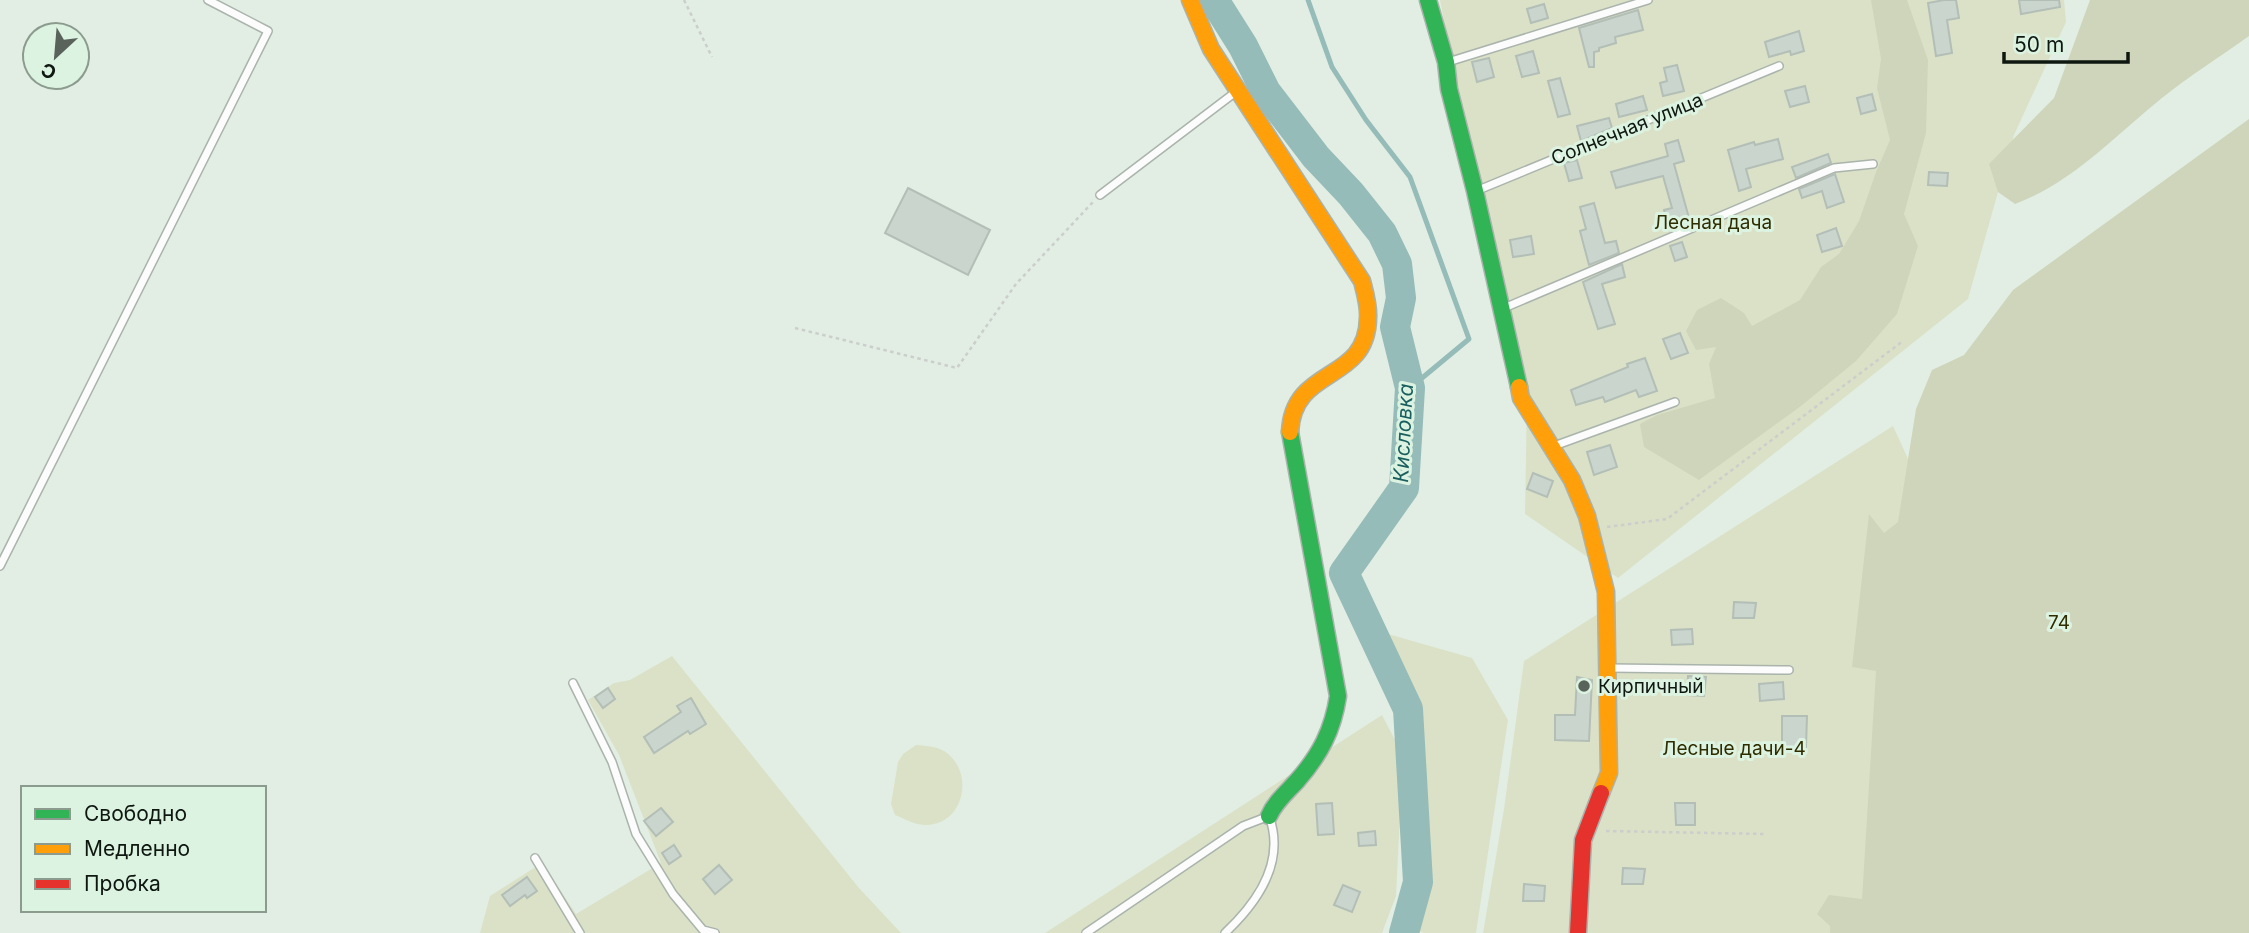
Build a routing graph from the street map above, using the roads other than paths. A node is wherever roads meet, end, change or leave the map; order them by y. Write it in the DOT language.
graph roads {
  1 [pos="208,0"];
  2 [pos="1190,0"];
  3 [pos="1428,0"];
  4 [pos="1648,0"];
  5 [pos="1446,62"];
  6 [pos="1779,66"];
  7 [pos="1237,90"];
  8 [pos="1873,164"];
  9 [pos="1475,191"];
  10 [pos="1100,195"];
  11 [pos="1501,310"];
  12 [pos="1675,402"];
  13 [pos="1552,447"];
  14 [pos="0,565"];
  15 [pos="1607,668"];
  16 [pos="1789,670"];
  17 [pos="573,682"];
  18 [pos="1269,816"];
  19 [pos="535,858"];
  20 [pos="580,933"];
  21 [pos="715,933"];
  22 [pos="1086,933"];
  23 [pos="1225,933"];
  24 [pos="1578,933"];
  1 -- 14 [label="lane"];
  2 -- 7 [label="street"];
  3 -- 5 [label="street"];
  4 -- 5 [label="lane"];
  5 -- 9 [label="street"];
  6 -- 9 [label="lane, Солнечная улица"];
  7 -- 10 [label="lane"];
  7 -- 18 [label="street"];
  8 -- 11 [label="lane"];
  9 -- 11 [label="street"];
  11 -- 13 [label="street"];
  12 -- 13 [label="lane"];
  13 -- 15 [label="street"];
  15 -- 16 [label="lane"];
  15 -- 24 [label="street"];
  17 -- 21 [label="lane"];
  18 -- 22 [label="lane"];
  18 -- 23 [label="lane"];
  19 -- 20 [label="lane"];
}
